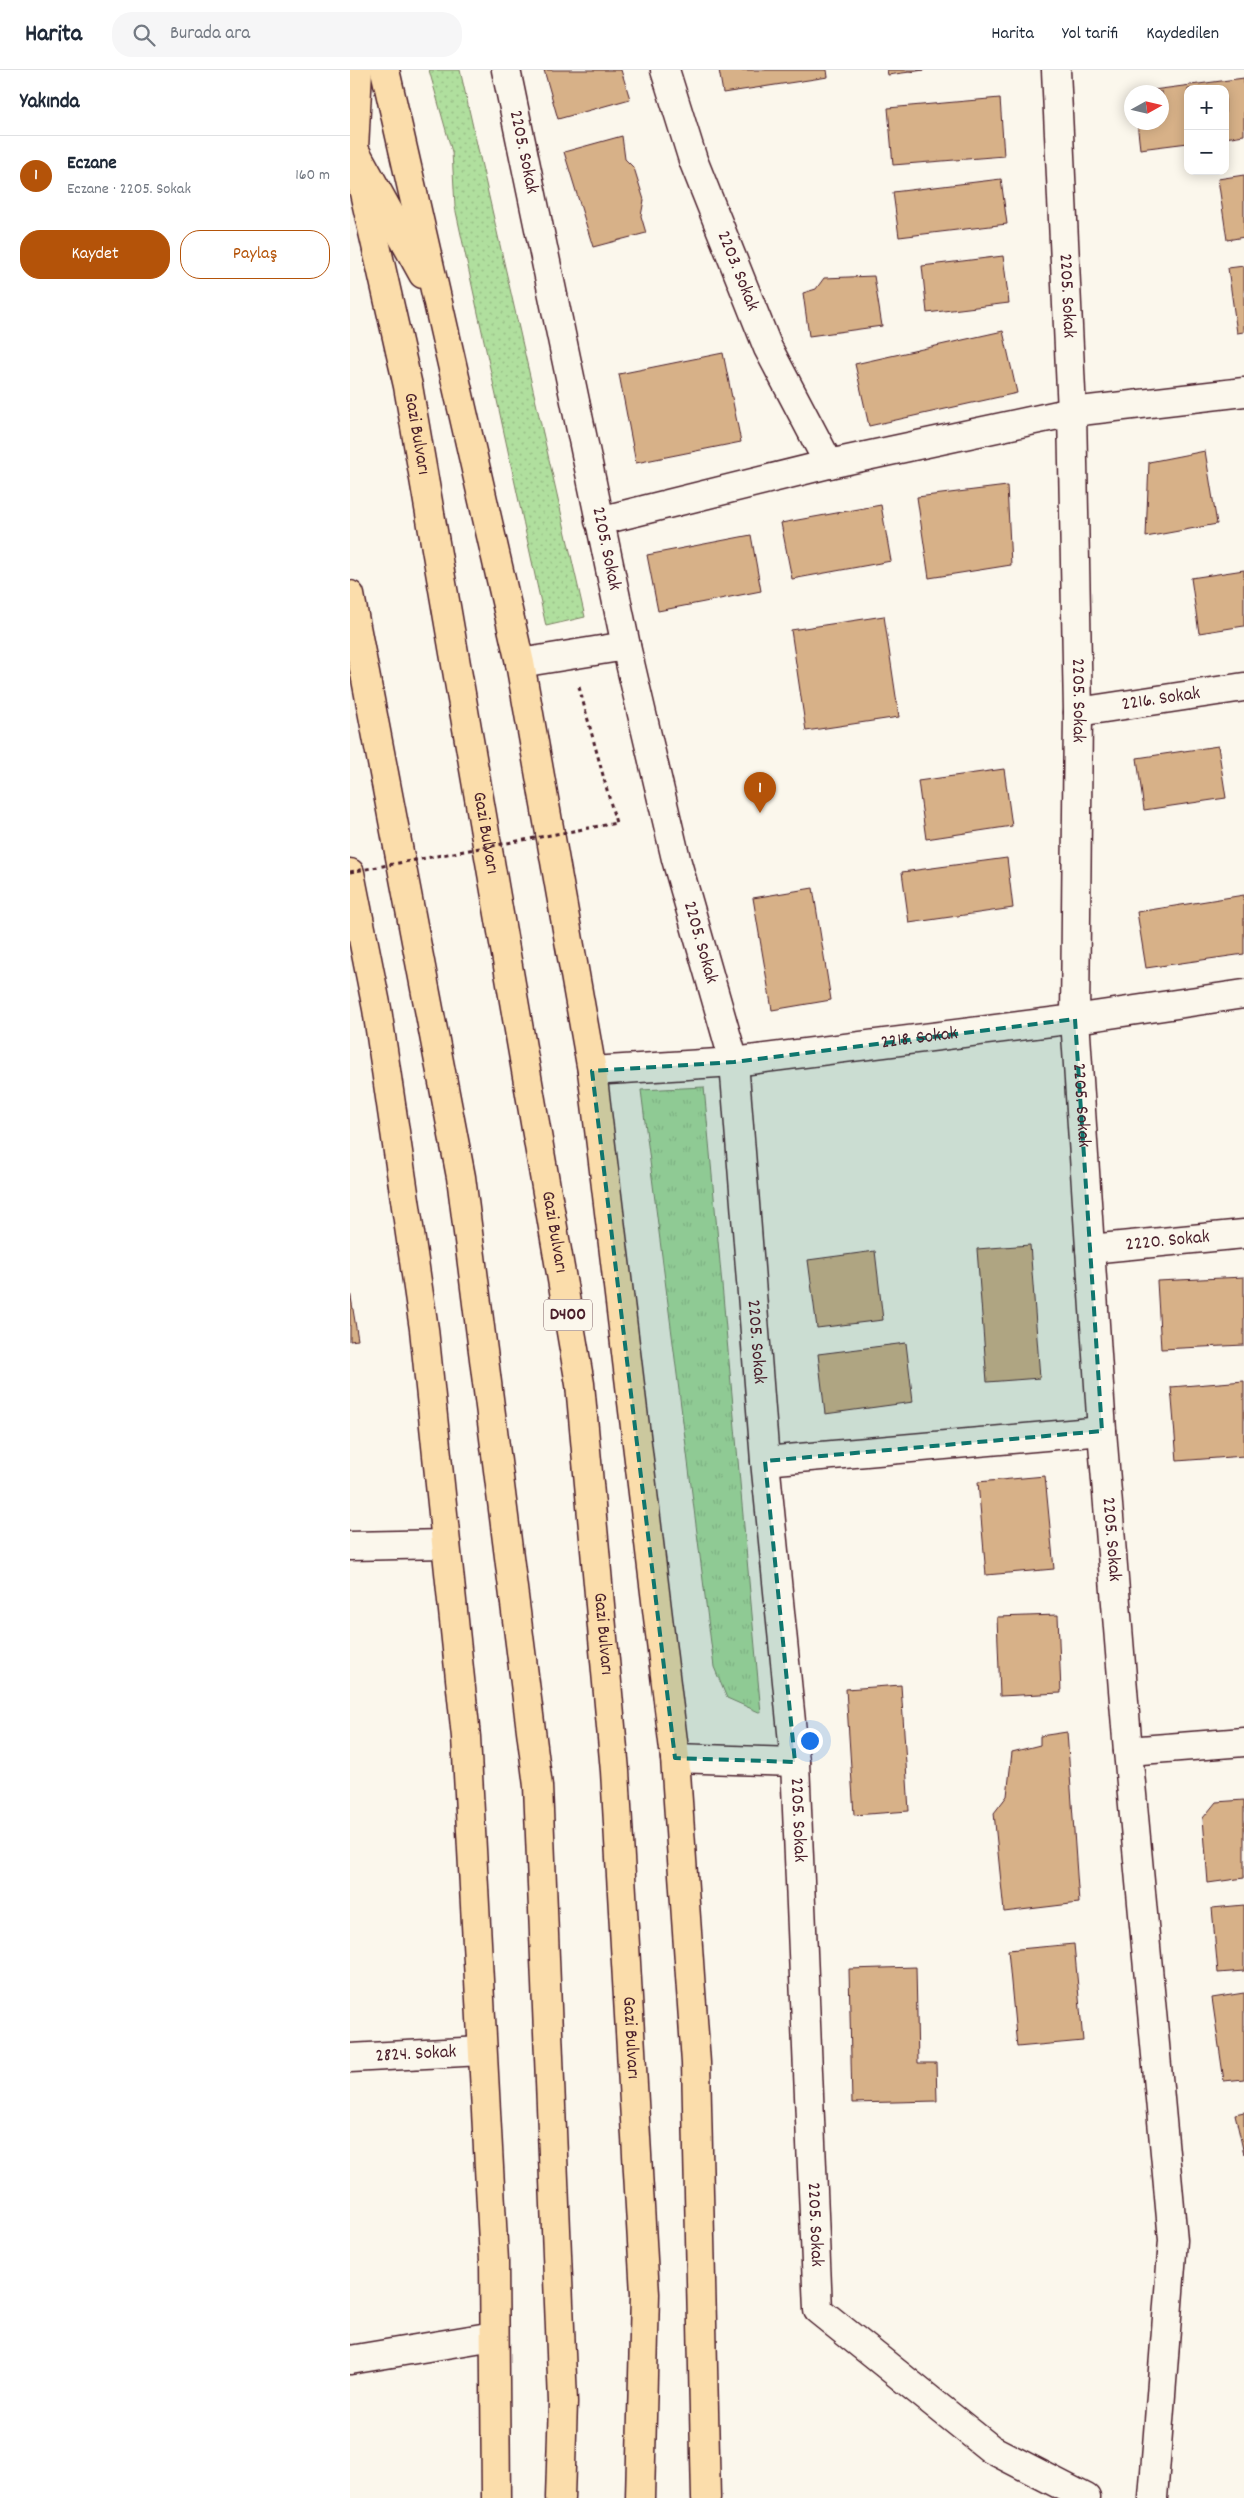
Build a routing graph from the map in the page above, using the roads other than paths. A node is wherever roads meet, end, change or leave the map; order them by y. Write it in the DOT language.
graph roads {
  1 [pos="358,70"];
  2 [pos="385,70"];
  3 [pos="506,70"];
  4 [pos="665,70"];
  5 [pos="1056,70"];
  6 [pos="352,140"];
  7 [pos="439,304"];
  8 [pos="1244,392"];
  9 [pos="1072,412"];
  10 [pos="829,464"];
  11 [pos="599,521"];
  12 [pos="350,595"];
  13 [pos="626,646"];
  14 [pos="520,663"];
  15 [pos="1244,687"];
  16 [pos="1078,712"];
  17 [pos="350,873"];
  18 [pos="1244,994"];
  19 [pos="1075,1019"];
  20 [pos="734,1062"];
  21 [pos="592,1071"];
  22 [pos="1244,1234"];
  23 [pos="1090,1249"];
  24 [pos="1102,1431"];
  25 [pos="765,1461"];
  26 [pos="446,1544"];
  27 [pos="350,1546"];
  28 [pos="1244,1742"];
  29 [pos="1128,1751"];
  30 [pos="676,1758"];
  31 [pos="795,1762"];
  32 [pos="482,2051"];
  33 [pos="350,2058"];
  34 [pos="494,2336"];
  35 [pos="350,2360"];
  36 [pos="496,2498"];
  37 [pos="560,2498"];
  38 [pos="640,2498"];
  39 [pos="706,2498"];
  40 [pos="1086,2498"];
  41 [pos="1153,2498"];
  1 -- 6 [label="highway, Gazi Bulvarı"];
  2 -- 7 [label="highway"];
  3 -- 11 [label="street, 2205. Sokak"];
  4 -- 10 [label="street, 2203. Sokak"];
  5 -- 9 [label="street, 2205. Sokak"];
  6 -- 7 [label="highway"];
  6 -- 38 [label="highway, Gazi Bulvarı / D400"];
  7 -- 14 [label="highway"];
  8 -- 9 [label="street"];
  9 -- 10 [label="street"];
  9 -- 16 [label="street, 2205. Sokak"];
  10 -- 11 [label="street"];
  11 -- 13 [label="street, 2205. Sokak"];
  12 -- 37 [label="highway"];
  13 -- 14 [label="street"];
  13 -- 20 [label="street, 2205. Sokak"];
  14 -- 21 [label="highway"];
  15 -- 16 [label="street, 2216. Sokak"];
  16 -- 19 [label="street, 2205. Sokak"];
  17 -- 26 [label="highway"];
  18 -- 19 [label="street, 2218. Sokak"];
  19 -- 20 [label="street, 2218. Sokak"];
  19 -- 23 [label="street, 2205. Sokak"];
  20 -- 21 [label="street, 2218. Sokak"];
  20 -- 25 [label="street, 2205. Sokak"];
  21 -- 30 [label="highway"];
  22 -- 23 [label="street, 2220. Sokak"];
  23 -- 24 [label="street, 2205. Sokak"];
  24 -- 25 [label="street"];
  24 -- 29 [label="street, 2205. Sokak"];
  25 -- 31 [label="street, 2205. Sokak"];
  26 -- 27 [label="street"];
  26 -- 32 [label="highway"];
  28 -- 29 [label="street"];
  29 -- 41 [label="street, 2205. Sokak"];
  30 -- 31 [label="street"];
  30 -- 39 [label="highway"];
  31 -- 40 [label="street, 2205. Sokak"];
  32 -- 33 [label="street, 2824. Sokak"];
  32 -- 34 [label="highway"];
  34 -- 35 [label="street"];
  34 -- 36 [label="highway"];
}
